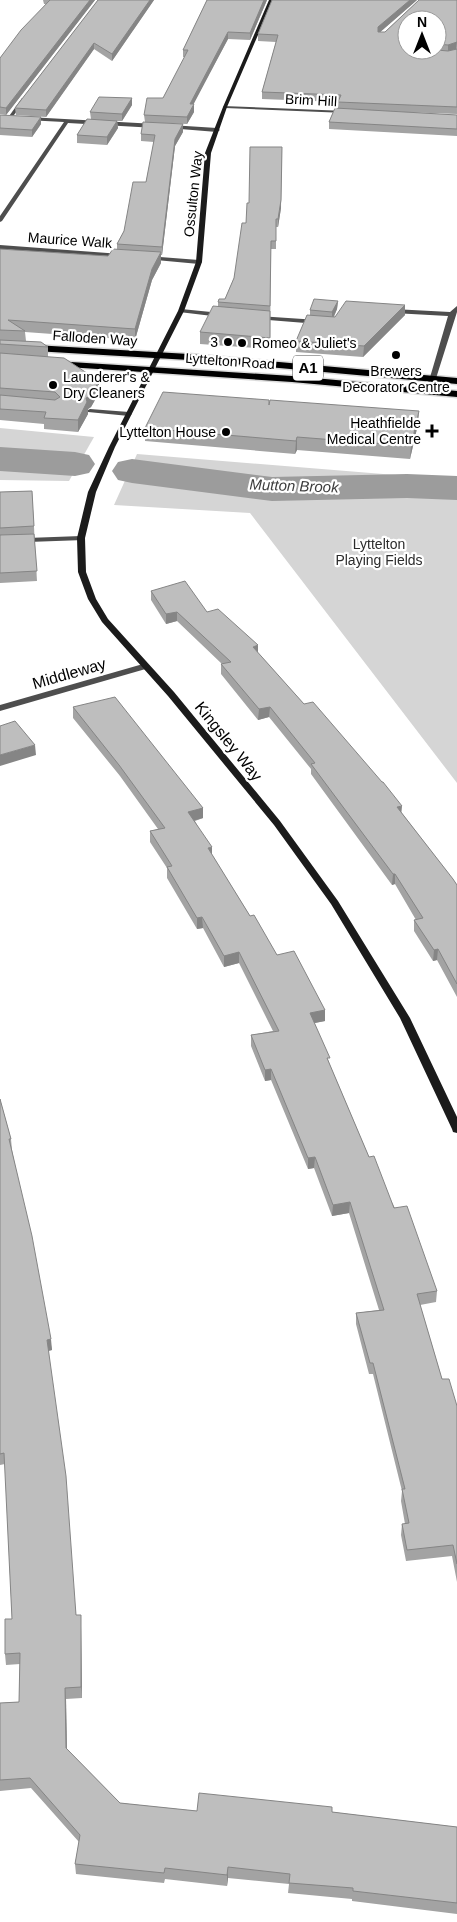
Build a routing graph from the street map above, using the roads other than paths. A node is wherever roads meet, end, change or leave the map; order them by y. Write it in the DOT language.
graph roads {
  1 [pos="271,0"];
  2 [pos="280,1"];
  3 [pos="27,95"];
  4 [pos="225,107"];
  5 [pos="351,113"];
  6 [pos="0,118"];
  7 [pos="9,118"];
  8 [pos="67,121"];
  9 [pos="217,130"];
  10 [pos="0,220"];
  11 [pos="0,248"];
  12 [pos="129,257"];
  13 [pos="139,257"];
  14 [pos="199,262"];
  15 [pos="457,308"];
  16 [pos="382,310"];
  17 [pos="181,311"];
  18 [pos="452,314"];
  19 [pos="227,315"];
  20 [pos="246,317"];
  21 [pos="324,323"];
  22 [pos="0,346"];
  23 [pos="49,363"];
  24 [pos="155,363"];
  25 [pos="433,379"];
  26 [pos="457,381"];
  27 [pos="429,391"];
  28 [pos="457,394"];
  29 [pos="90,411"];
  30 [pos="129,414"];
  31 [pos="81,538"];
  32 [pos="0,541"];
  33 [pos="146,666"];
  34 [pos="0,708"];
  35 [pos="457,1129"];
  1 -- 2 [label="street, Ossulton Way"];
  1 -- 4 [label="street, Ossulton Way"];
  3 -- 7 [label="street"];
  4 -- 5 [label="street, Brim Hill"];
  4 -- 9 [label="street, Ossulton Way"];
  6 -- 7 [label="street"];
  7 -- 8 [label="street"];
  8 -- 9 [label="street"];
  8 -- 10 [label="street"];
  9 -- 14 [label="street, Ossulton Way"];
  11 -- 12 [label="street, Maurice Walk"];
  13 -- 14 [label="street"];
  14 -- 17 [label="street, Ossulton Way"];
  15 -- 18 [label="street"];
  16 -- 18 [label="street"];
  17 -- 19 [label="street"];
  17 -- 24 [label="street, Ossulton Way"];
  18 -- 25 [label="street"];
  20 -- 21 [label="street"];
  22 -- 24 [label="highway, Falloden Way / A1"];
  23 -- 24 [label="highway, Falloden Way / A1"];
  24 -- 25 [label="highway, Lyttelton Road / A1"];
  24 -- 27 [label="highway, Lyttelton Road / A1"];
  24 -- 30 [label="street, Kingsley Way"];
  25 -- 26 [label="highway, Lyttelton Road / A1"];
  25 -- 27 [label="street"];
  27 -- 28 [label="highway, Lyttelton Road / A1"];
  29 -- 30 [label="street"];
  30 -- 31 [label="street, Kingsley Way"];
  31 -- 32 [label="street"];
  31 -- 33 [label="street, Kingsley Way"];
  33 -- 34 [label="street, Middleway"];
  33 -- 35 [label="street, Kingsley Way"];
}
